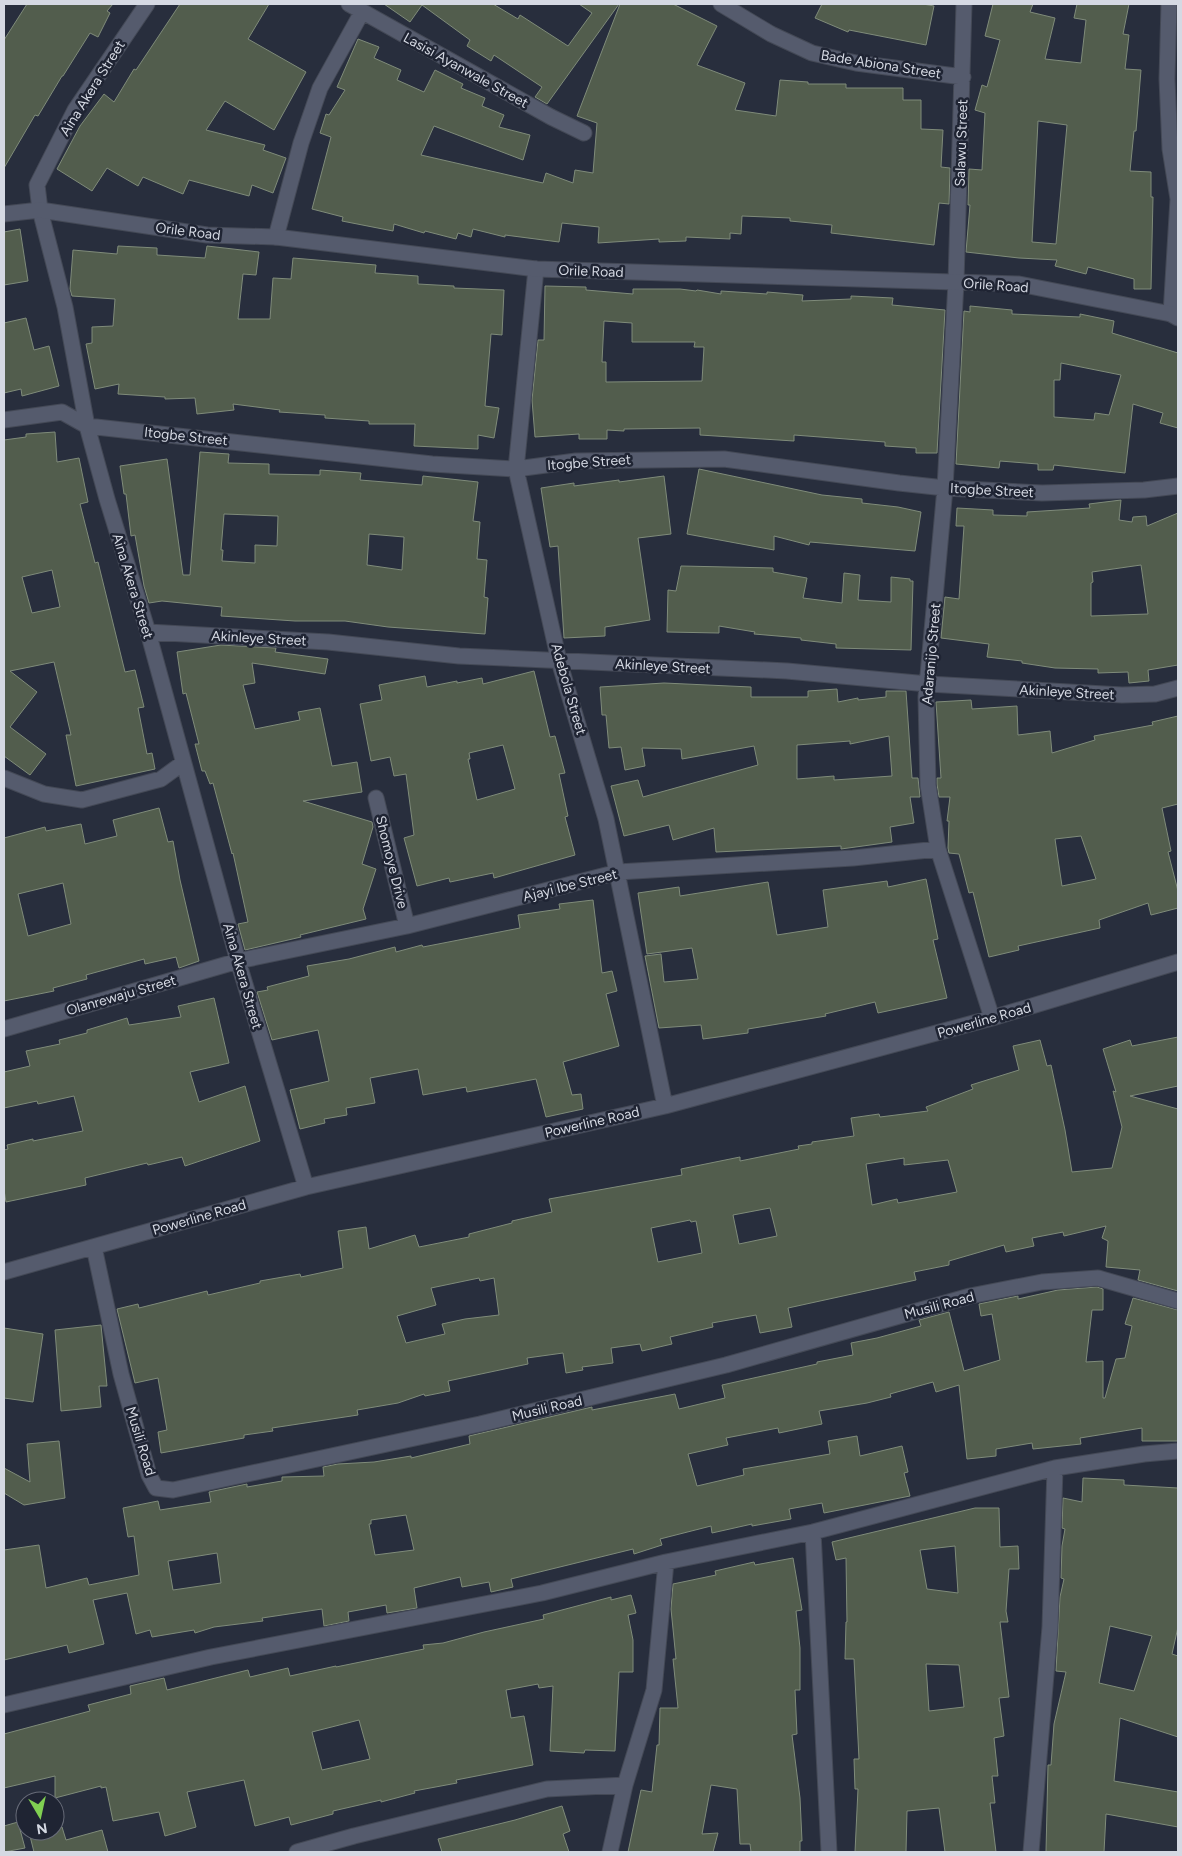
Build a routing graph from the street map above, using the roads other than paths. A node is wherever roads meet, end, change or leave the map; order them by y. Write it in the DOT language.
graph roads {
  1 [pos="147,4"];
  2 [pos="349,4"];
  3 [pos="721,4"];
  4 [pos="964,4"];
  5 [pos="1169,4"];
  6 [pos="362,12"];
  7 [pos="963,77"];
  8 [pos="584,133"];
  9 [pos="40,210"];
  10 [pos="4,214"];
  11 [pos="276,236"];
  12 [pos="536,269"];
  13 [pos="956,282"];
  14 [pos="1175,316"];
  15 [pos="4,420"];
  16 [pos="87,426"];
  17 [pos="516,469"];
  18 [pos="1178,486"];
  19 [pos="946,488"];
  20 [pos="148,632"];
  21 [pos="559,661"];
  22 [pos="928,684"];
  23 [pos="1178,688"];
  24 [pos="183,763"];
  25 [pos="4,778"];
  26 [pos="376,798"];
  27 [pos="938,850"];
  28 [pos="618,872"];
  29 [pos="407,926"];
  30 [pos="238,961"];
  31 [pos="1178,962"];
  32 [pos="992,1018"];
  33 [pos="4,1029"];
  34 [pos="665,1106"];
  35 [pos="306,1187"];
  36 [pos="94,1247"];
  37 [pos="4,1272"];
  38 [pos="1178,1301"];
  39 [pos="1178,1452"];
  40 [pos="1055,1468"];
  41 [pos="813,1532"];
  42 [pos="666,1562"];
  43 [pos="4,1705"];
  44 [pos="625,1785"];
  45 [pos="297,1852"];
  46 [pos="610,1852"];
  47 [pos="829,1852"];
  48 [pos="1031,1852"];
  1 -- 9 [label="street, Aina Akera Street"];
  2 -- 6 [label="street, Lasisi Ayanwale Street"];
  3 -- 7 [label="street, Bade Abiona Street"];
  4 -- 7 [label="street, Salawu Street"];
  5 -- 14 [label="street"];
  6 -- 8 [label="street, Lasisi Ayanwale Street"];
  6 -- 11 [label="street"];
  7 -- 13 [label="street, Salawu Street"];
  9 -- 10 [label="street, Orile Road"];
  9 -- 11 [label="street, Orile Road"];
  9 -- 16 [label="street, Aina Akera Street"];
  11 -- 12 [label="street, Orile Road"];
  12 -- 13 [label="street, Orile Road"];
  12 -- 17 [label="street, Adebola Street"];
  13 -- 14 [label="street, Orile Road"];
  13 -- 19 [label="street, Adaranijo Street"];
  15 -- 16 [label="street, Itogbe Street"];
  16 -- 17 [label="street, Itogbe Street"];
  16 -- 20 [label="street, Aina Akera Street"];
  17 -- 19 [label="street, Itogbe Street"];
  17 -- 21 [label="street, Adebola Street"];
  18 -- 19 [label="street, Itogbe Street"];
  19 -- 22 [label="street, Adaranijo Street"];
  20 -- 21 [label="street, Akinleye Street"];
  20 -- 24 [label="street, Aina Akera Street"];
  21 -- 22 [label="street, Akinleye Street"];
  21 -- 28 [label="street, Adebola Street"];
  22 -- 23 [label="street, Akinleye Street"];
  22 -- 27 [label="street, Adaranijo Street"];
  24 -- 25 [label="street"];
  24 -- 30 [label="street, Aina Akera Street"];
  26 -- 29 [label="street, Shomoye Drive"];
  27 -- 28 [label="street, Ajayi Ibe Street"];
  27 -- 32 [label="street, Adaranijo Street"];
  28 -- 29 [label="street, Ajayi Ibe Street"];
  28 -- 34 [label="street, Adebola Street"];
  29 -- 30 [label="street, Ajayi Ibe Street"];
  30 -- 33 [label="street, Olanrewaju Street"];
  30 -- 35 [label="street, Aina Akera Street"];
  31 -- 32 [label="street, Powerline Road"];
  32 -- 34 [label="street, Powerline Road"];
  34 -- 35 [label="street, Powerline Road"];
  35 -- 36 [label="street, Powerline Road"];
  36 -- 37 [label="street, Powerline Road"];
  36 -- 38 [label="street, Musili Road"];
  39 -- 40 [label="street"];
  40 -- 41 [label="street"];
  40 -- 48 [label="street"];
  41 -- 42 [label="street"];
  41 -- 47 [label="street"];
  42 -- 43 [label="street"];
  42 -- 44 [label="street"];
  44 -- 45 [label="street"];
  44 -- 46 [label="street"];
}
